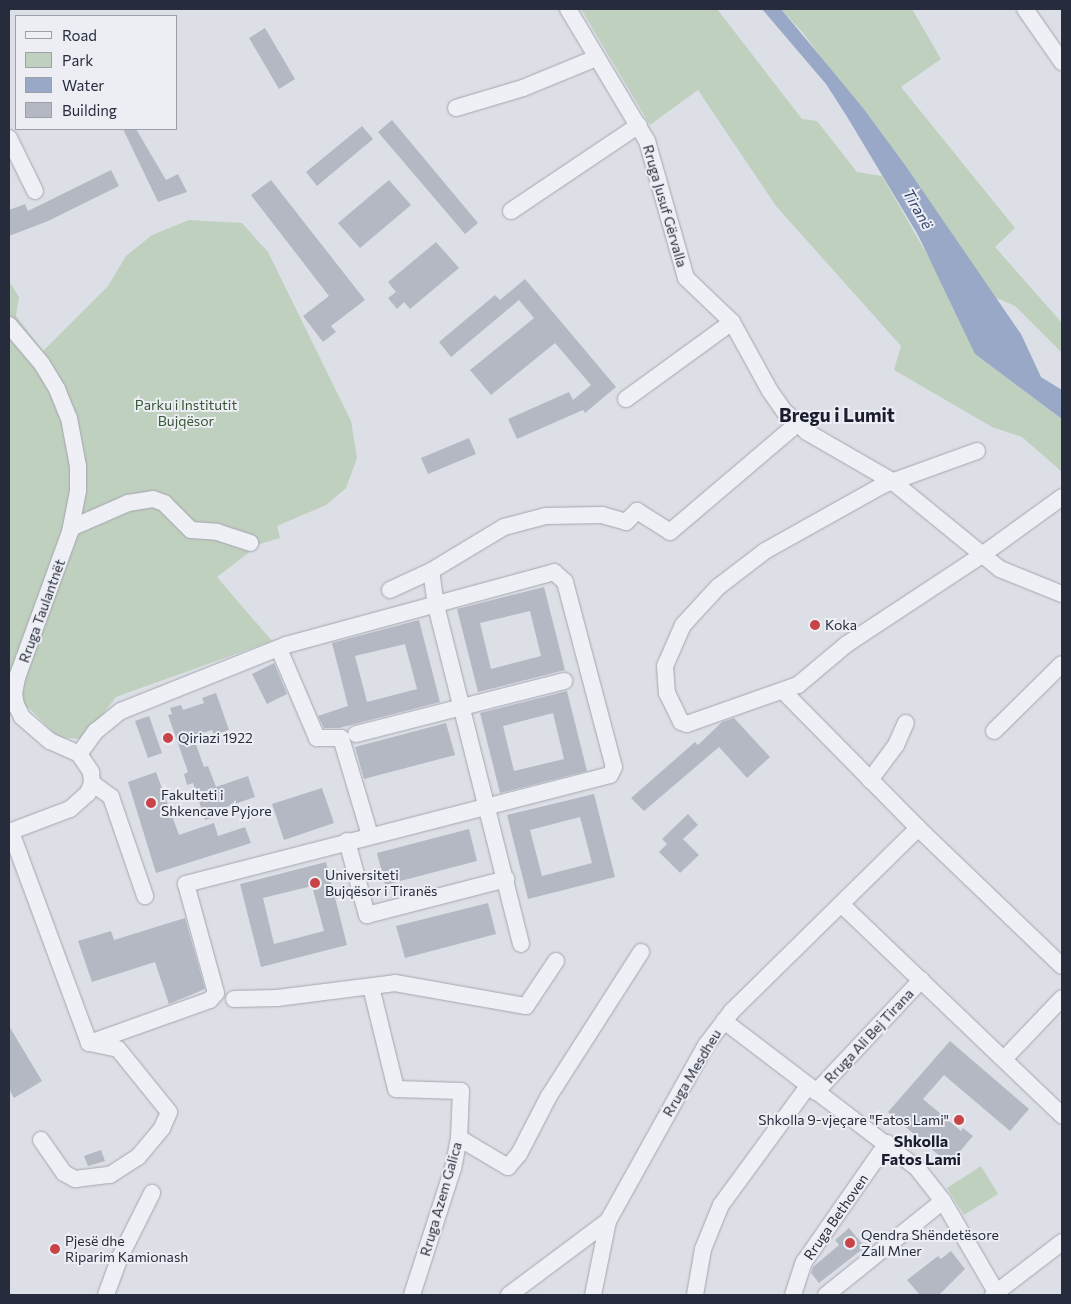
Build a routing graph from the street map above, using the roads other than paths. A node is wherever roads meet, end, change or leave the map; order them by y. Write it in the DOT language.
graph roads {
  1 [pos="568,9"];
  2 [pos="1025,9"];
  3 [pos="596,58"];
  4 [pos="1062,62"];
  5 [pos="456,108"];
  6 [pos="638,125"];
  7 [pos="9,138"];
  8 [pos="35,191"];
  9 [pos="511,211"];
  10 [pos="732,322"];
  11 [pos="9,325"];
  12 [pos="626,399"];
  13 [pos="797,424"];
  14 [pos="977,451"];
  15 [pos="892,481"];
  16 [pos="1062,497"];
  17 [pos="71,528"];
  18 [pos="250,543"];
  19 [pos="982,555"];
  20 [pos="431,571"];
  21 [pos="390,590"];
  22 [pos="1062,594"];
  23 [pos="436,606"];
  24 [pos="279,649"];
  25 [pos="1062,664"];
  26 [pos="564,681"];
  27 [pos="783,691"];
  28 [pos="463,707"];
  29 [pos="906,723"];
  30 [pos="994,731"];
  31 [pos="356,734"];
  32 [pos="79,754"];
  33 [pos="870,780"];
  34 [pos="92,783"];
  35 [pos="489,806"];
  36 [pos="918,828"];
  37 [pos="10,832"];
  38 [pos="370,835"];
  39 [pos="347,841"];
  40 [pos="506,879"];
  41 [pos="145,896"];
  42 [pos="840,904"];
  43 [pos="521,944"];
  44 [pos="641,952"];
  45 [pos="556,961"];
  46 [pos="1062,966"];
  47 [pos="921,980"];
  48 [pos="371,987"];
  49 [pos="1062,998"];
  50 [pos="234,999"];
  51 [pos="724,1021"];
  52 [pos="89,1043"];
  53 [pos="1004,1060"];
  54 [pos="812,1089"];
  55 [pos="1062,1115"];
  56 [pos="459,1138"];
  57 [pos="42,1140"];
  58 [pos="888,1142"];
  59 [pos="152,1193"];
  60 [pos="943,1201"];
  61 [pos="608,1221"];
  62 [pos="1062,1242"];
  63 [pos="996,1294"];
  64 [pos="106,1295"];
  65 [pos="412,1295"];
  66 [pos="509,1295"];
  67 [pos="594,1295"];
  68 [pos="694,1295"];
  69 [pos="793,1295"];
  70 [pos="826,1295"];
  1 -- 3 [label="street, Rruga Jusuf Gërvalla"];
  2 -- 4 [label="street"];
  3 -- 5 [label="street"];
  3 -- 6 [label="street, Rruga Jusuf Gërvalla"];
  6 -- 9 [label="street"];
  6 -- 10 [label="street, Rruga Jusuf Gërvalla"];
  7 -- 8 [label="street"];
  10 -- 12 [label="street"];
  10 -- 13 [label="street, Rruga Jusuf Gërvalla"];
  11 -- 17 [label="street, Rruga Taulantnët"];
  13 -- 15 [label="street, Rruga Jusuf Gërvalla"];
  13 -- 20 [label="street"];
  14 -- 15 [label="street"];
  15 -- 19 [label="street, Rruga Jusuf Gërvalla"];
  15 -- 27 [label="street"];
  16 -- 19 [label="street"];
  17 -- 18 [label="street"];
  17 -- 32 [label="street, Rruga Taulantnët"];
  19 -- 22 [label="street, Rruga Jusuf Gërvalla"];
  19 -- 27 [label="street"];
  20 -- 21 [label="street"];
  20 -- 23 [label="street"];
  23 -- 24 [label="street"];
  23 -- 28 [label="street"];
  23 -- 35 [label="street"];
  24 -- 32 [label="street"];
  24 -- 38 [label="street"];
  25 -- 30 [label="street"];
  26 -- 28 [label="street"];
  27 -- 33 [label="street"];
  28 -- 31 [label="street"];
  28 -- 35 [label="street"];
  29 -- 33 [label="street"];
  32 -- 34 [label="street"];
  33 -- 36 [label="street"];
  34 -- 37 [label="street"];
  34 -- 41 [label="street"];
  35 -- 38 [label="street"];
  35 -- 40 [label="street"];
  36 -- 42 [label="street, Rruga Mesdheu"];
  36 -- 46 [label="street"];
  37 -- 52 [label="street"];
  38 -- 39 [label="street"];
  39 -- 40 [label="street"];
  39 -- 52 [label="street"];
  40 -- 43 [label="street"];
  42 -- 47 [label="street"];
  42 -- 51 [label="street, Rruga Mesdheu"];
  44 -- 56 [label="street"];
  45 -- 48 [label="street"];
  47 -- 53 [label="street"];
  47 -- 54 [label="street, Rruga Ali Bej Tirana"];
  48 -- 50 [label="street"];
  48 -- 56 [label="street, Rruga Azem Galica"];
  49 -- 53 [label="street"];
  51 -- 54 [label="street"];
  51 -- 61 [label="street, Rruga Mesdheu"];
  52 -- 57 [label="street"];
  53 -- 55 [label="street"];
  54 -- 58 [label="street"];
  54 -- 68 [label="street, Rruga Ali Bej Tirana"];
  56 -- 65 [label="street, Rruga Azem Galica"];
  58 -- 60 [label="street"];
  58 -- 69 [label="street, Rruga Bethoven"];
  59 -- 64 [label="street"];
  60 -- 63 [label="street"];
  60 -- 70 [label="street"];
  61 -- 66 [label="street"];
  61 -- 67 [label="street, Rruga Mesdheu"];
  62 -- 63 [label="street"];
}
